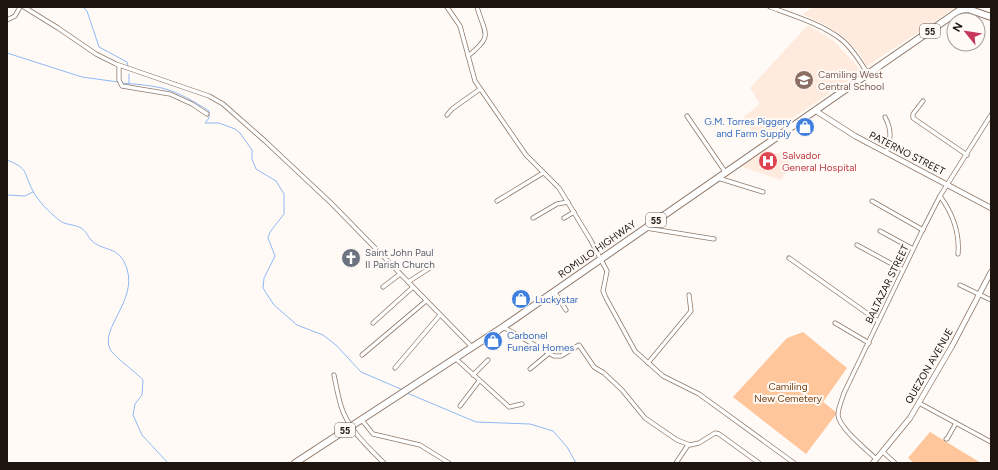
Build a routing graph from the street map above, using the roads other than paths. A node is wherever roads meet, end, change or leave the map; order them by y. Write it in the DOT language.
graph roads {
  1 [pos="20,7"];
  2 [pos="24,7"];
  3 [pos="448,7"];
  4 [pos="478,7"];
  5 [pos="770,7"];
  6 [pos="966,8"];
  7 [pos="991,17"];
  8 [pos="7,20"];
  9 [pos="468,56"];
  10 [pos="119,66"];
  11 [pos="868,74"];
  12 [pos="480,89"];
  13 [pos="923,101"];
  14 [pos="816,112"];
  15 [pos="207,114"];
  16 [pos="447,115"];
  17 [pos="991,115"];
  18 [pos="687,116"];
  19 [pos="886,116"];
  20 [pos="886,153"];
  21 [pos="967,155"];
  22 [pos="544,173"];
  23 [pos="726,173"];
  24 [pos="718,178"];
  25 [pos="948,184"];
  26 [pos="763,192"];
  27 [pos="940,196"];
  28 [pos="498,201"];
  29 [pos="872,201"];
  30 [pos="568,202"];
  31 [pos="991,208"];
  32 [pos="574,212"];
  33 [pos="533,218"];
  34 [pos="564,218"];
  35 [pos="645,228"];
  36 [pos="923,230"];
  37 [pos="880,231"];
  38 [pos="714,239"];
  39 [pos="858,245"];
  40 [pos="913,249"];
  41 [pos="958,254"];
  42 [pos="600,258"];
  43 [pos="789,258"];
  44 [pos="433,266"];
  45 [pos="903,270"];
  46 [pos="991,272"];
  47 [pos="400,274"];
  48 [pos="408,282"];
  49 [pos="960,285"];
  50 [pos="383,287"];
  51 [pos="413,288"];
  52 [pos="554,291"];
  53 [pos="980,294"];
  54 [pos="689,295"];
  55 [pos="991,300"];
  56 [pos="426,301"];
  57 [pos="566,310"];
  58 [pos="440,315"];
  59 [pos="878,321"];
  60 [pos="373,322"];
  61 [pos="836,323"];
  62 [pos="503,327"];
  63 [pos="869,342"];
  64 [pos="472,346"];
  65 [pos="548,354"];
  66 [pos="362,355"];
  67 [pos="454,358"];
  68 [pos="488,360"];
  69 [pos="648,363"];
  70 [pos="395,368"];
  71 [pos="530,369"];
  72 [pos="334,375"];
  73 [pos="473,375"];
  74 [pos="479,381"];
  75 [pos="919,403"];
  76 [pos="522,404"];
  77 [pos="460,406"];
  78 [pos="361,419"];
  79 [pos="956,423"];
  80 [pos="351,426"];
  81 [pos="946,439"];
  82 [pos="991,442"];
  83 [pos="688,445"];
  84 [pos="883,452"];
  85 [pos="875,461"];
  86 [pos="295,463"];
  87 [pos="384,463"];
  88 [pos="449,463"];
  89 [pos="676,463"];
  90 [pos="759,463"];
  91 [pos="794,463"];
  92 [pos="895,463"];
  1 -- 8 [label="street"];
  2 -- 10 [label="street"];
  3 -- 9 [label="street"];
  4 -- 9 [label="street"];
  5 -- 11 [label="street"];
  6 -- 7 [label="highway, ROMULO HIGHWAY / 55"];
  6 -- 11 [label="highway, ROMULO HIGHWAY / 55"];
  9 -- 12 [label="street"];
  10 -- 15 [label="street"];
  10 -- 47 [label="street"];
  11 -- 14 [label="highway, ROMULO HIGHWAY / 55"];
  12 -- 16 [label="street"];
  12 -- 22 [label="street"];
  13 -- 21 [label="street"];
  14 -- 20 [label="street, PATERNO STREET"];
  14 -- 23 [label="highway, ROMULO HIGHWAY / 55"];
  17 -- 21 [label="street, BALTAZAR STREET"];
  18 -- 23 [label="street"];
  19 -- 20 [label="street"];
  20 -- 25 [label="street, PATERNO STREET"];
  21 -- 25 [label="street, BALTAZAR STREET"];
  22 -- 28 [label="street"];
  22 -- 30 [label="street"];
  23 -- 24 [label="highway, ROMULO HIGHWAY / 55"];
  24 -- 26 [label="street"];
  24 -- 35 [label="highway, ROMULO HIGHWAY / 55"];
  25 -- 27 [label="street, BALTAZAR STREET"];
  25 -- 31 [label="street, PATERNO STREET"];
  27 -- 36 [label="street, BALTAZAR STREET"];
  27 -- 41 [label="street"];
  29 -- 36 [label="street"];
  30 -- 32 [label="street"];
  30 -- 33 [label="street"];
  32 -- 34 [label="street"];
  32 -- 42 [label="street"];
  35 -- 38 [label="street"];
  35 -- 42 [label="highway, ROMULO HIGHWAY / 55"];
  36 -- 40 [label="street, BALTAZAR STREET"];
  37 -- 40 [label="street"];
  39 -- 45 [label="street"];
  40 -- 45 [label="street, BALTAZAR STREET"];
  42 -- 52 [label="highway, ROMULO HIGHWAY / 55"];
  42 -- 69 [label="street"];
  43 -- 59 [label="street"];
  44 -- 48 [label="street"];
  45 -- 59 [label="street, BALTAZAR STREET"];
  46 -- 53 [label="street, QUEZON AVENUE"];
  47 -- 48 [label="street"];
  47 -- 50 [label="street"];
  48 -- 51 [label="street"];
  49 -- 53 [label="street"];
  51 -- 56 [label="street"];
  51 -- 60 [label="street"];
  52 -- 57 [label="street"];
  52 -- 62 [label="highway, ROMULO HIGHWAY / 55"];
  53 -- 55 [label="street"];
  53 -- 75 [label="street, QUEZON AVENUE"];
  54 -- 69 [label="street"];
  56 -- 58 [label="street"];
  56 -- 66 [label="street"];
  58 -- 64 [label="street"];
  58 -- 70 [label="street"];
  59 -- 63 [label="street, BALTAZAR STREET"];
  61 -- 63 [label="street"];
  62 -- 64 [label="highway, ROMULO HIGHWAY / 55"];
  62 -- 65 [label="street"];
  63 -- 85 [label="street, BALTAZAR STREET"];
  64 -- 67 [label="highway, ROMULO HIGHWAY / 55"];
  65 -- 71 [label="street"];
  65 -- 83 [label="street"];
  67 -- 73 [label="street"];
  67 -- 78 [label="highway, ROMULO HIGHWAY / 55"];
  68 -- 73 [label="street"];
  69 -- 91 [label="street"];
  72 -- 80 [label="street"];
  73 -- 74 [label="street"];
  74 -- 76 [label="street"];
  74 -- 77 [label="street"];
  75 -- 79 [label="street"];
  75 -- 84 [label="street, QUEZON AVENUE"];
  78 -- 80 [label="highway, ROMULO HIGHWAY / 55"];
  78 -- 88 [label="street"];
  79 -- 81 [label="street"];
  79 -- 82 [label="street"];
  80 -- 86 [label="highway, ROMULO HIGHWAY / 55"];
  80 -- 87 [label="street"];
  83 -- 89 [label="street"];
  83 -- 90 [label="street"];
  84 -- 85 [label="street, QUEZON AVENUE"];
  84 -- 92 [label="street"];
}
